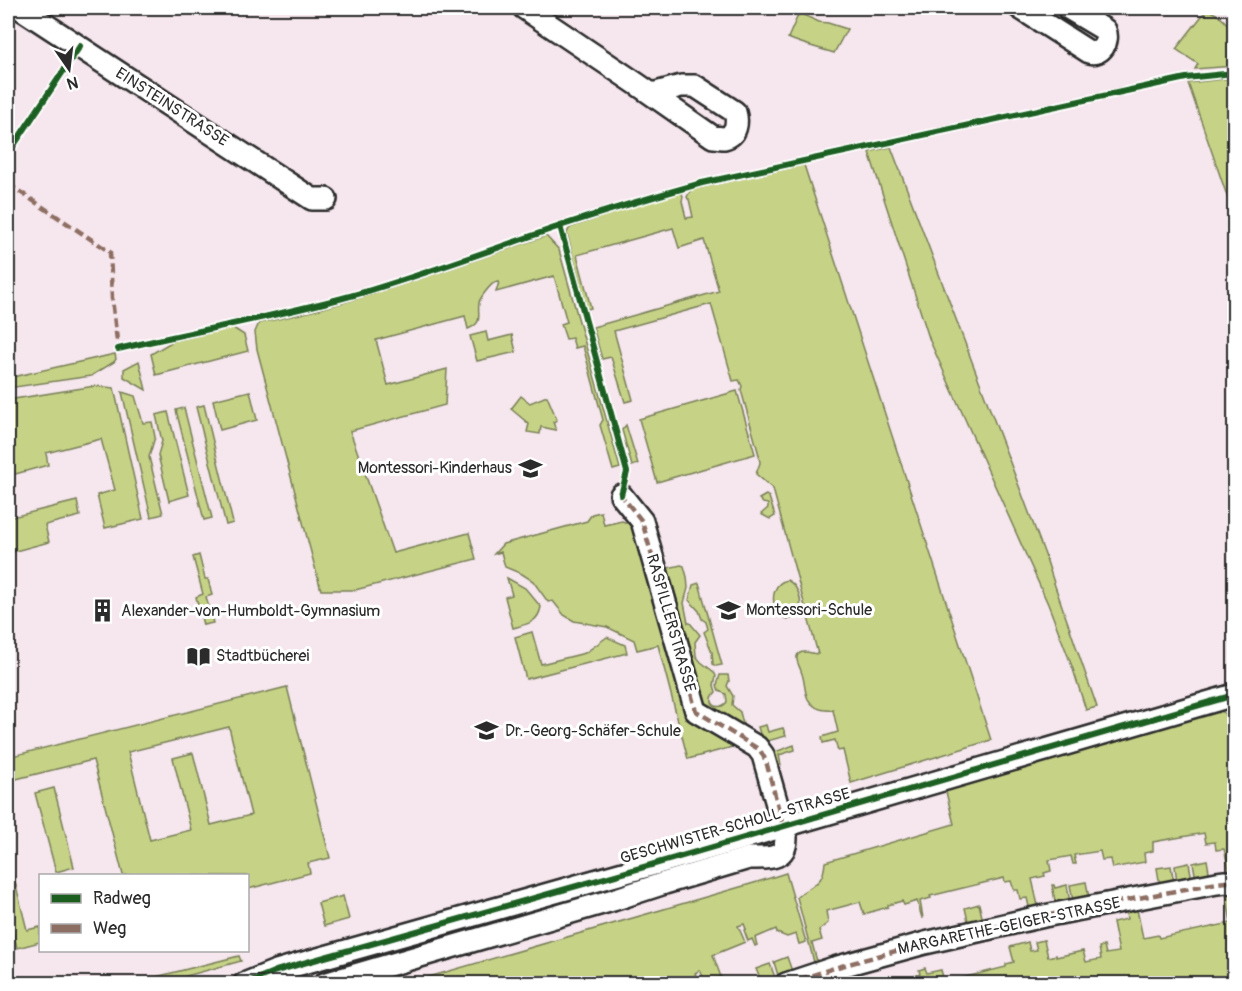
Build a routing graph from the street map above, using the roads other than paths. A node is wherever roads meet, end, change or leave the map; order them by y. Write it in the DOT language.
graph roads {
  1 [pos="20,8"];
  2 [pos="524,8"];
  3 [pos="1068,8"];
  4 [pos="1029,10"];
  5 [pos="652,94"];
  6 [pos="326,199"];
  7 [pos="621,495"];
  8 [pos="1234,695"];
  9 [pos="783,826"];
  10 [pos="1234,883"];
  11 [pos="277,977"];
  12 [pos="244,984"];
  13 [pos="324,984"];
  14 [pos="786,984"];
  1 -- 6 [label="street, EINSTEINSTRASSE"];
  2 -- 5 [label="street"];
  3 -- 4 [label="street"];
  7 -- 9 [label="street, RASPILLERSTRASSE"];
  8 -- 9 [label="street, GESCHWISTER-SCHOLL-STRASSE"];
  9 -- 11 [label="street, GESCHWISTER-SCHOLL-STRASSE"];
  9 -- 13 [label="street, GESCHWISTER-SCHOLL-STRASSE"];
  10 -- 14 [label="street, MARGARETHE-GEIGER-STRASSE"];
  11 -- 12 [label="street, GESCHWISTER-SCHOLL-STRASSE"];
}
